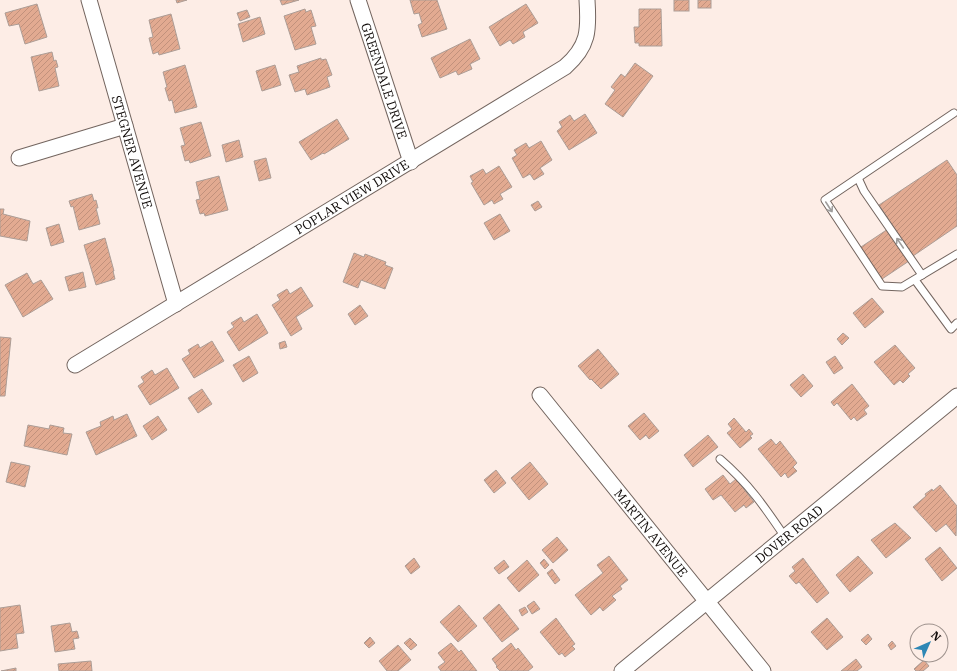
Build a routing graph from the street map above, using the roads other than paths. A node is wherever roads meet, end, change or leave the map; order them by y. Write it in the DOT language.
graph roads {
  1 [pos="89,0"];
  2 [pos="358,0"];
  3 [pos="587,0"];
  4 [pos="954,113"];
  5 [pos="125,126"];
  6 [pos="18,158"];
  7 [pos="411,162"];
  8 [pos="858,178"];
  9 [pos="957,254"];
  10 [pos="922,275"];
  11 [pos="915,280"];
  12 [pos="176,304"];
  13 [pos="957,324"];
  14 [pos="75,365"];
  15 [pos="540,395"];
  16 [pos="957,396"];
  17 [pos="720,459"];
  18 [pos="785,537"];
  19 [pos="706,602"];
  20 [pos="622,671"];
  21 [pos="762,671"];
  1 -- 5 [label="street, STEGNER AVENUE"];
  2 -- 7 [label="street, GREENDALE DRIVE"];
  3 -- 7 [label="street, POPLAR VIEW DRIVE"];
  4 -- 8 [label="lane"];
  5 -- 6 [label="street"];
  5 -- 12 [label="street, STEGNER AVENUE"];
  7 -- 12 [label="street, POPLAR VIEW DRIVE"];
  10 -- 8 [label="lane, one-way"];
  8 -- 11 [label="lane, one-way"];
  9 -- 10 [label="lane"];
  10 -- 11 [label="lane"];
  11 -- 13 [label="lane"];
  12 -- 14 [label="street, POPLAR VIEW DRIVE"];
  15 -- 19 [label="street, MARTIN AVENUE"];
  16 -- 18 [label="street, DOVER ROAD"];
  17 -- 18 [label="lane"];
  18 -- 19 [label="street, DOVER ROAD"];
  19 -- 20 [label="street, DOVER ROAD"];
  19 -- 21 [label="street, MARTIN AVENUE"];
}
